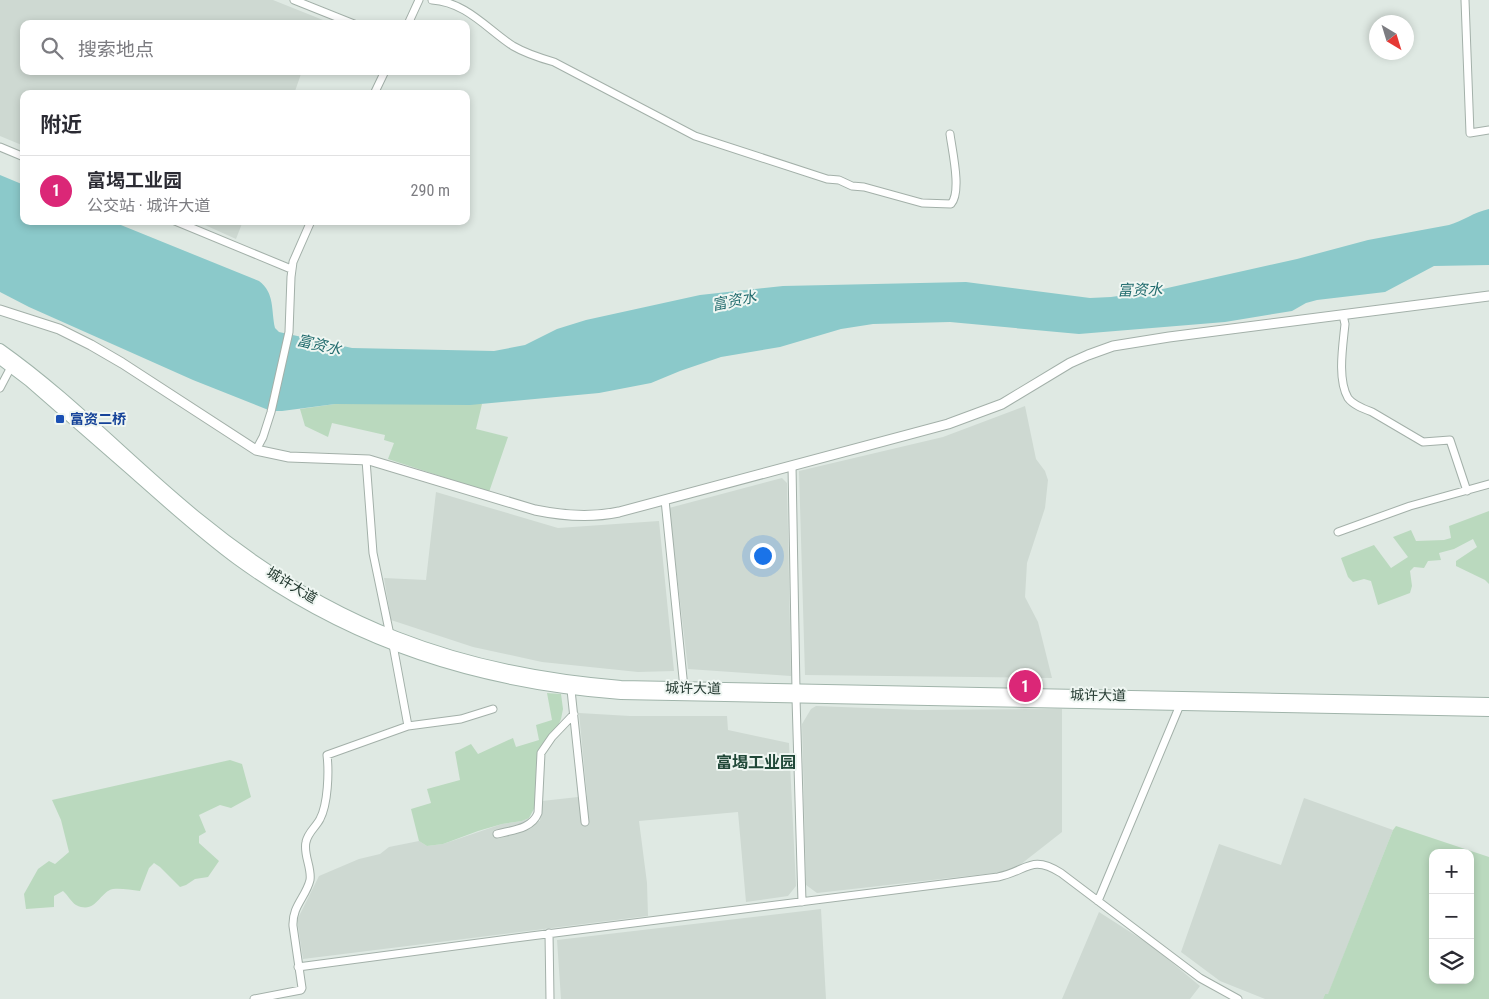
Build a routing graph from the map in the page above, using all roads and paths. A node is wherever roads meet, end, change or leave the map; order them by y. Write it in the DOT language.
graph roads {
  1 [pos="294,0"];
  2 [pos="419,0"];
  3 [pos="432,0"];
  4 [pos="1464,0"];
  5 [pos="344,20"];
  6 [pos="410,20"];
  7 [pos="383,75"];
  8 [pos="376,90"];
  9 [pos="1489,130"];
  10 [pos="950,134"];
  11 [pos="0,147"];
  12 [pos="20,155"];
  13 [pos="185,225"];
  14 [pos="309,225"];
  15 [pos="291,269"];
  16 [pos="1489,296"];
  17 [pos="0,310"];
  18 [pos="1343,315"];
  19 [pos="0,349"];
  20 [pos="0,359"];
  21 [pos="11,367"];
  22 [pos="0,388"];
  23 [pos="256,450"];
  24 [pos="366,460"];
  25 [pos="792,466"];
  26 [pos="1489,484"];
  27 [pos="1467,491"];
  28 [pos="665,500"];
  29 [pos="1338,532"];
  30 [pos="391,640"];
  31 [pos="684,688"];
  32 [pos="571,690"];
  33 [pos="796,694"];
  34 [pos="1489,703"];
  35 [pos="1180,705"];
  36 [pos="493,709"];
  37 [pos="1489,711"];
  38 [pos="574,714"];
  39 [pos="408,726"];
  40 [pos="585,822"];
  41 [pos="497,834"];
  42 [pos="1098,901"];
  43 [pos="802,902"];
  44 [pos="549,933"];
  45 [pos="298,967"];
  46 [pos="254,999"];
  47 [pos="550,999"];
  48 [pos="1238,999"];
  1 -- 5 [label="street"];
  2 -- 6 [label="street"];
  3 -- 10 [label="street"];
  4 -- 9 [label="street"];
  7 -- 8 [label="street"];
  11 -- 12 [label="street"];
  13 -- 15 [label="street"];
  14 -- 15 [label="street"];
  15 -- 23 [label="street"];
  16 -- 18 [label="street"];
  17 -- 23 [label="street"];
  18 -- 25 [label="street"];
  18 -- 27 [label="street"];
  19 -- 30 [label="main road, 城许大道"];
  20 -- 21 [label="main road, 城许大道"];
  21 -- 22 [label="street"];
  21 -- 30 [label="main road, 城许大道"];
  23 -- 24 [label="street"];
  24 -- 28 [label="street"];
  24 -- 30 [label="street"];
  25 -- 28 [label="street"];
  25 -- 33 [label="street"];
  26 -- 27 [label="street"];
  27 -- 29 [label="street"];
  28 -- 31 [label="street"];
  30 -- 31 [label="main road, 城许大道"];
  30 -- 32 [label="main road, 城许大道"];
  30 -- 39 [label="street"];
  31 -- 33 [label="main road, 城许大道"];
  32 -- 33 [label="main road, 城许大道"];
  32 -- 38 [label="street"];
  33 -- 34 [label="main road, 城许大道"];
  33 -- 35 [label="main road, 城许大道"];
  33 -- 43 [label="street"];
  35 -- 37 [label="main road, 城许大道"];
  35 -- 42 [label="street"];
  36 -- 39 [label="street"];
  38 -- 40 [label="street"];
  38 -- 41 [label="street"];
  39 -- 45 [label="street"];
  42 -- 43 [label="street"];
  42 -- 48 [label="street"];
  43 -- 44 [label="street"];
  44 -- 45 [label="street"];
  44 -- 47 [label="street"];
  45 -- 46 [label="street"];
}
